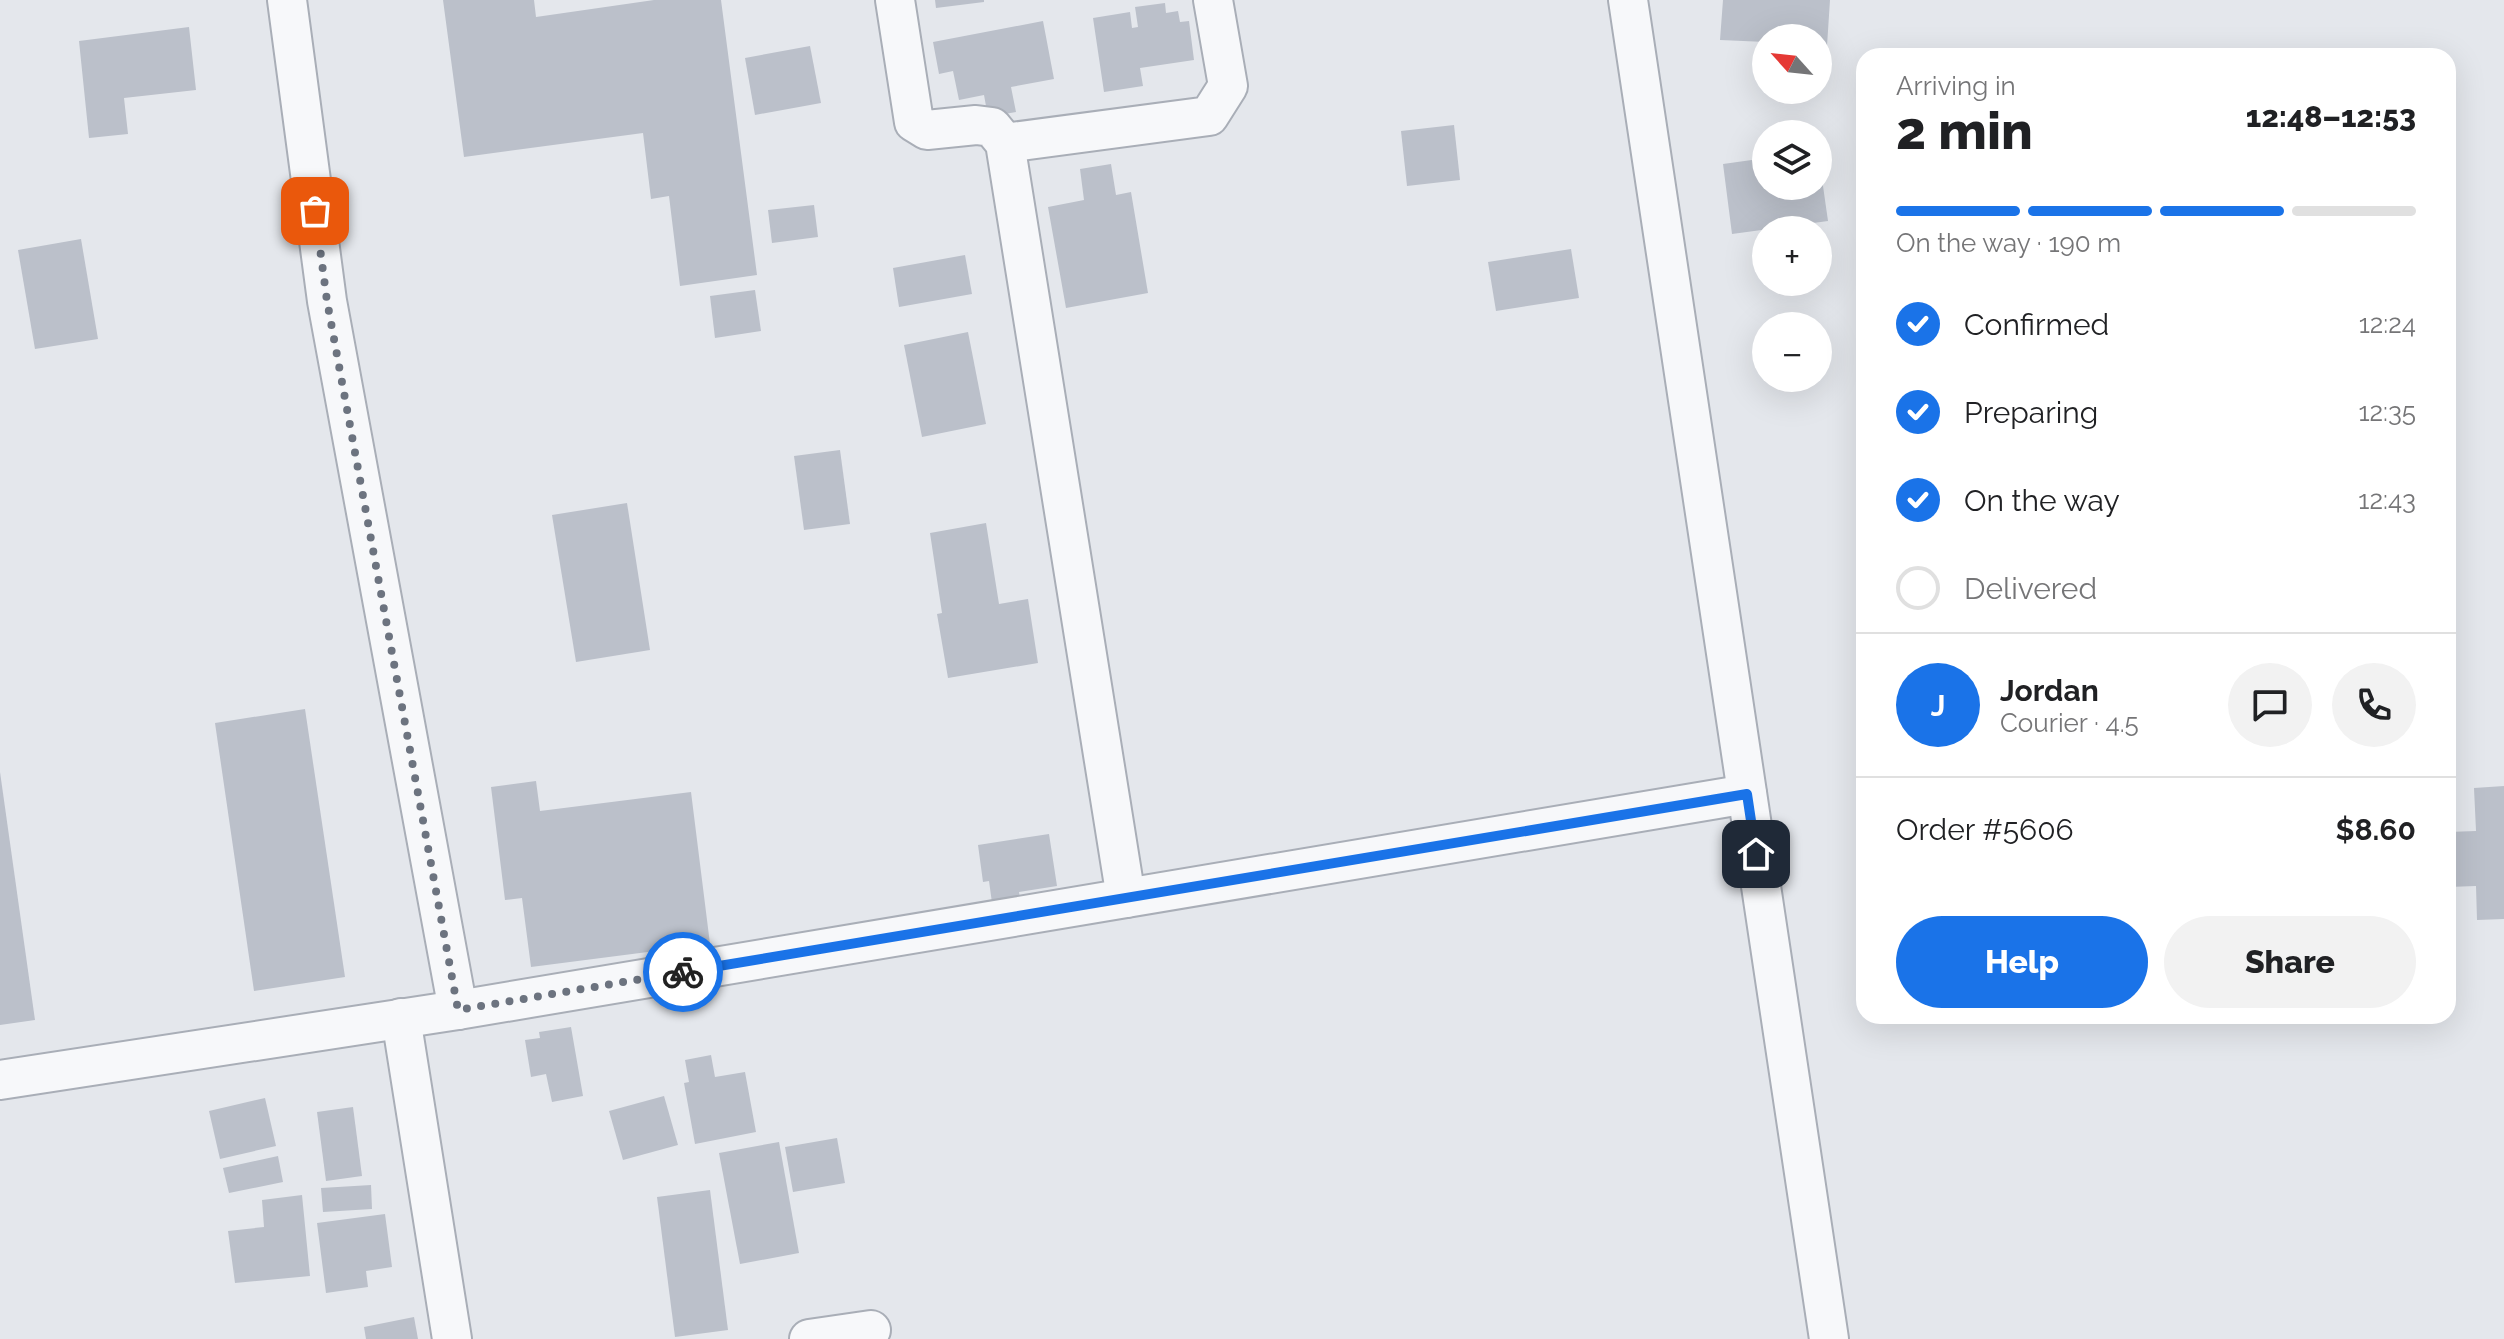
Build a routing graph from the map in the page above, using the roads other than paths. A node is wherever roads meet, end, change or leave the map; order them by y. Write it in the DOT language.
graph roads {
  1 [pos="287,0"];
  2 [pos="895,0"];
  3 [pos="1213,0"];
  4 [pos="1628,0"];
  5 [pos="1005,143"];
  6 [pos="1747,794"];
  7 [pos="1126,898"];
  8 [pos="458,1010"];
  9 [pos="401,1018"];
  10 [pos="0,1080"];
  11 [pos="871,1330"];
  12 [pos="452,1339"];
  13 [pos="809,1339"];
  14 [pos="1829,1339"];
  1 -- 8 [label="street"];
  2 -- 5 [label="street"];
  3 -- 5 [label="street"];
  4 -- 6 [label="street"];
  5 -- 7 [label="street"];
  6 -- 7 [label="street"];
  6 -- 14 [label="street"];
  7 -- 8 [label="street"];
  8 -- 9 [label="street"];
  9 -- 10 [label="street"];
  9 -- 12 [label="street"];
  11 -- 13 [label="street"];
}
